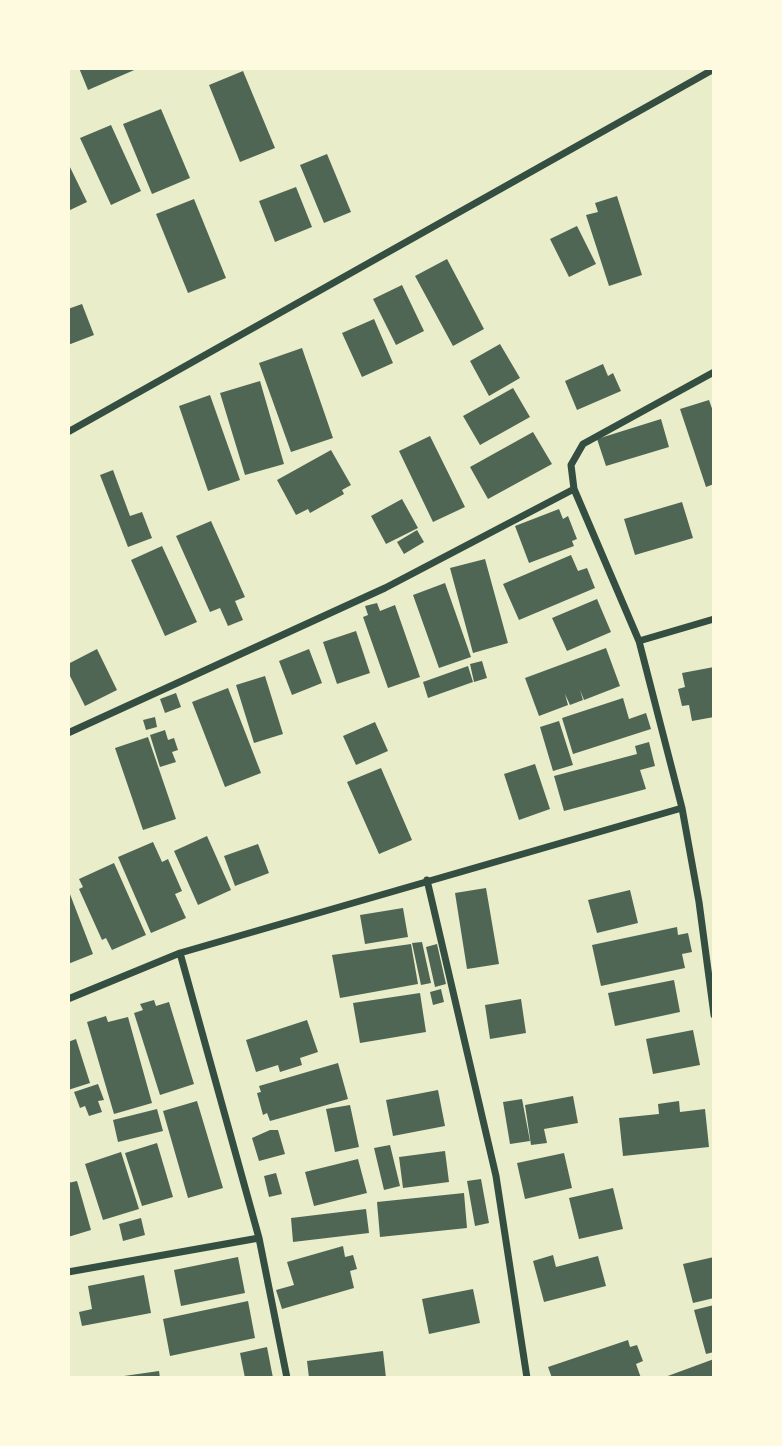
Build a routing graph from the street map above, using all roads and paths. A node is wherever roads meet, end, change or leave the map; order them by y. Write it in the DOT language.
graph roads {
  1 [pos="714,69"];
  2 [pos="714,372"];
  3 [pos="68,432"];
  4 [pos="574,489"];
  5 [pos="714,619"];
  6 [pos="639,641"];
  7 [pos="68,733"];
  8 [pos="682,808"];
  9 [pos="427,880"];
  10 [pos="180,953"];
  11 [pos="68,999"];
  12 [pos="714,1015"];
  13 [pos="259,1238"];
  14 [pos="68,1272"];
  15 [pos="288,1378"];
  16 [pos="527,1378"];
  1 -- 3 [label="street"];
  2 -- 4 [label="street"];
  4 -- 6 [label="street"];
  4 -- 7 [label="street"];
  5 -- 6 [label="street"];
  6 -- 8 [label="street"];
  8 -- 9 [label="street"];
  8 -- 12 [label="street"];
  9 -- 10 [label="street"];
  9 -- 16 [label="street"];
  10 -- 11 [label="street"];
  10 -- 13 [label="street"];
  13 -- 14 [label="street"];
  13 -- 15 [label="street"];
}
